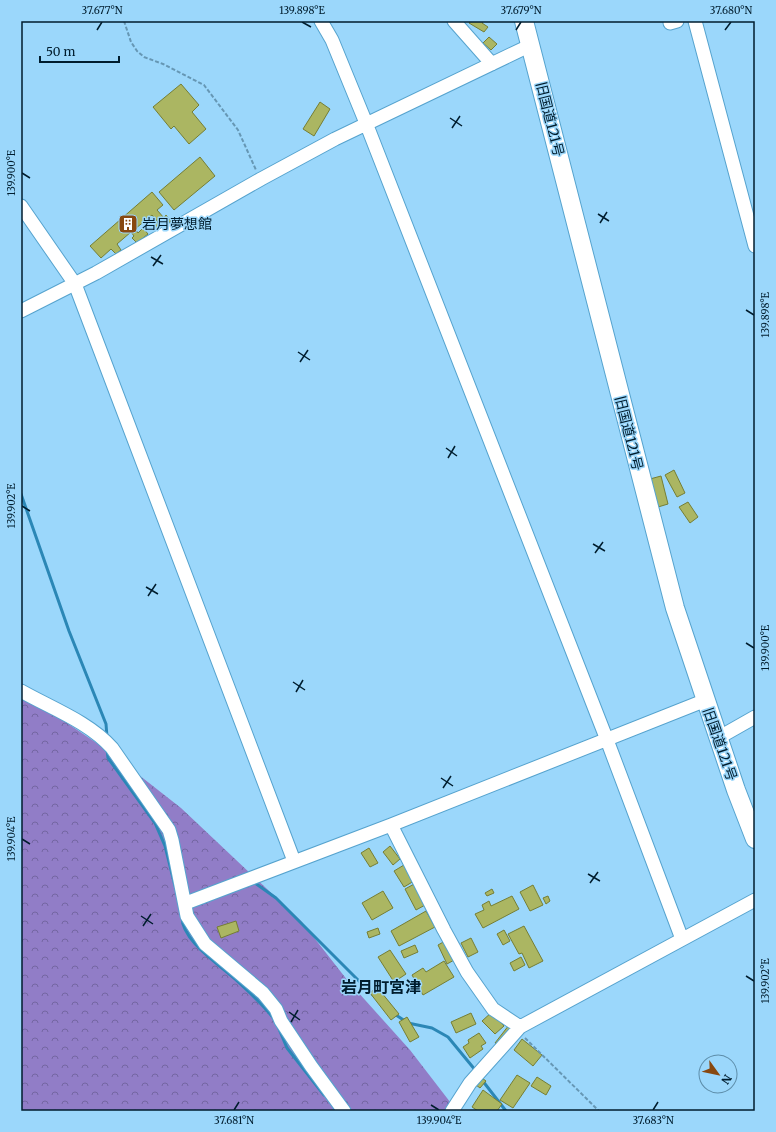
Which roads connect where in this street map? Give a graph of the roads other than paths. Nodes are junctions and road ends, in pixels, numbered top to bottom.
1 (321, 21) edge
2 (454, 21) edge
3 (524, 21) edge
4 (670, 21) edge
5 (677, 21) edge
6 (695, 21) edge
7 (531, 45) junction
8 (492, 64) junction
9 (366, 124) junction
10 (21, 206) edge
11 (755, 246) edge
12 (75, 284) junction
13 (21, 311) edge
14 (21, 692) edge
15 (706, 700) junction
16 (755, 717) edge
17 (718, 738) junction
18 (607, 740) junction
19 (391, 825) junction
20 (755, 839) edge
21 (294, 861) junction
22 (755, 900) edge
23 (186, 903) junction
24 (682, 939) junction
25 (519, 1029) junction
26 (344, 1111) edge
27 (452, 1111) edge

1 - 9 street
2 - 8 street
3 - 7 street, 旧国道121号
4 - 5 street
6 - 11 street
7 - 8 street
7 - 15 street, 旧国道121号
8 - 9 street
9 - 12 street
9 - 18 street
10 - 12 street
12 - 13 street
12 - 21 street
14 - 23 street
15 - 17 street, 旧国道121号
15 - 18 street
16 - 17 street
17 - 20 street, 旧国道121号
18 - 19 street
18 - 24 street
19 - 21 street
19 - 25 street
21 - 23 street
22 - 24 street
23 - 26 street
24 - 25 street
25 - 27 street

